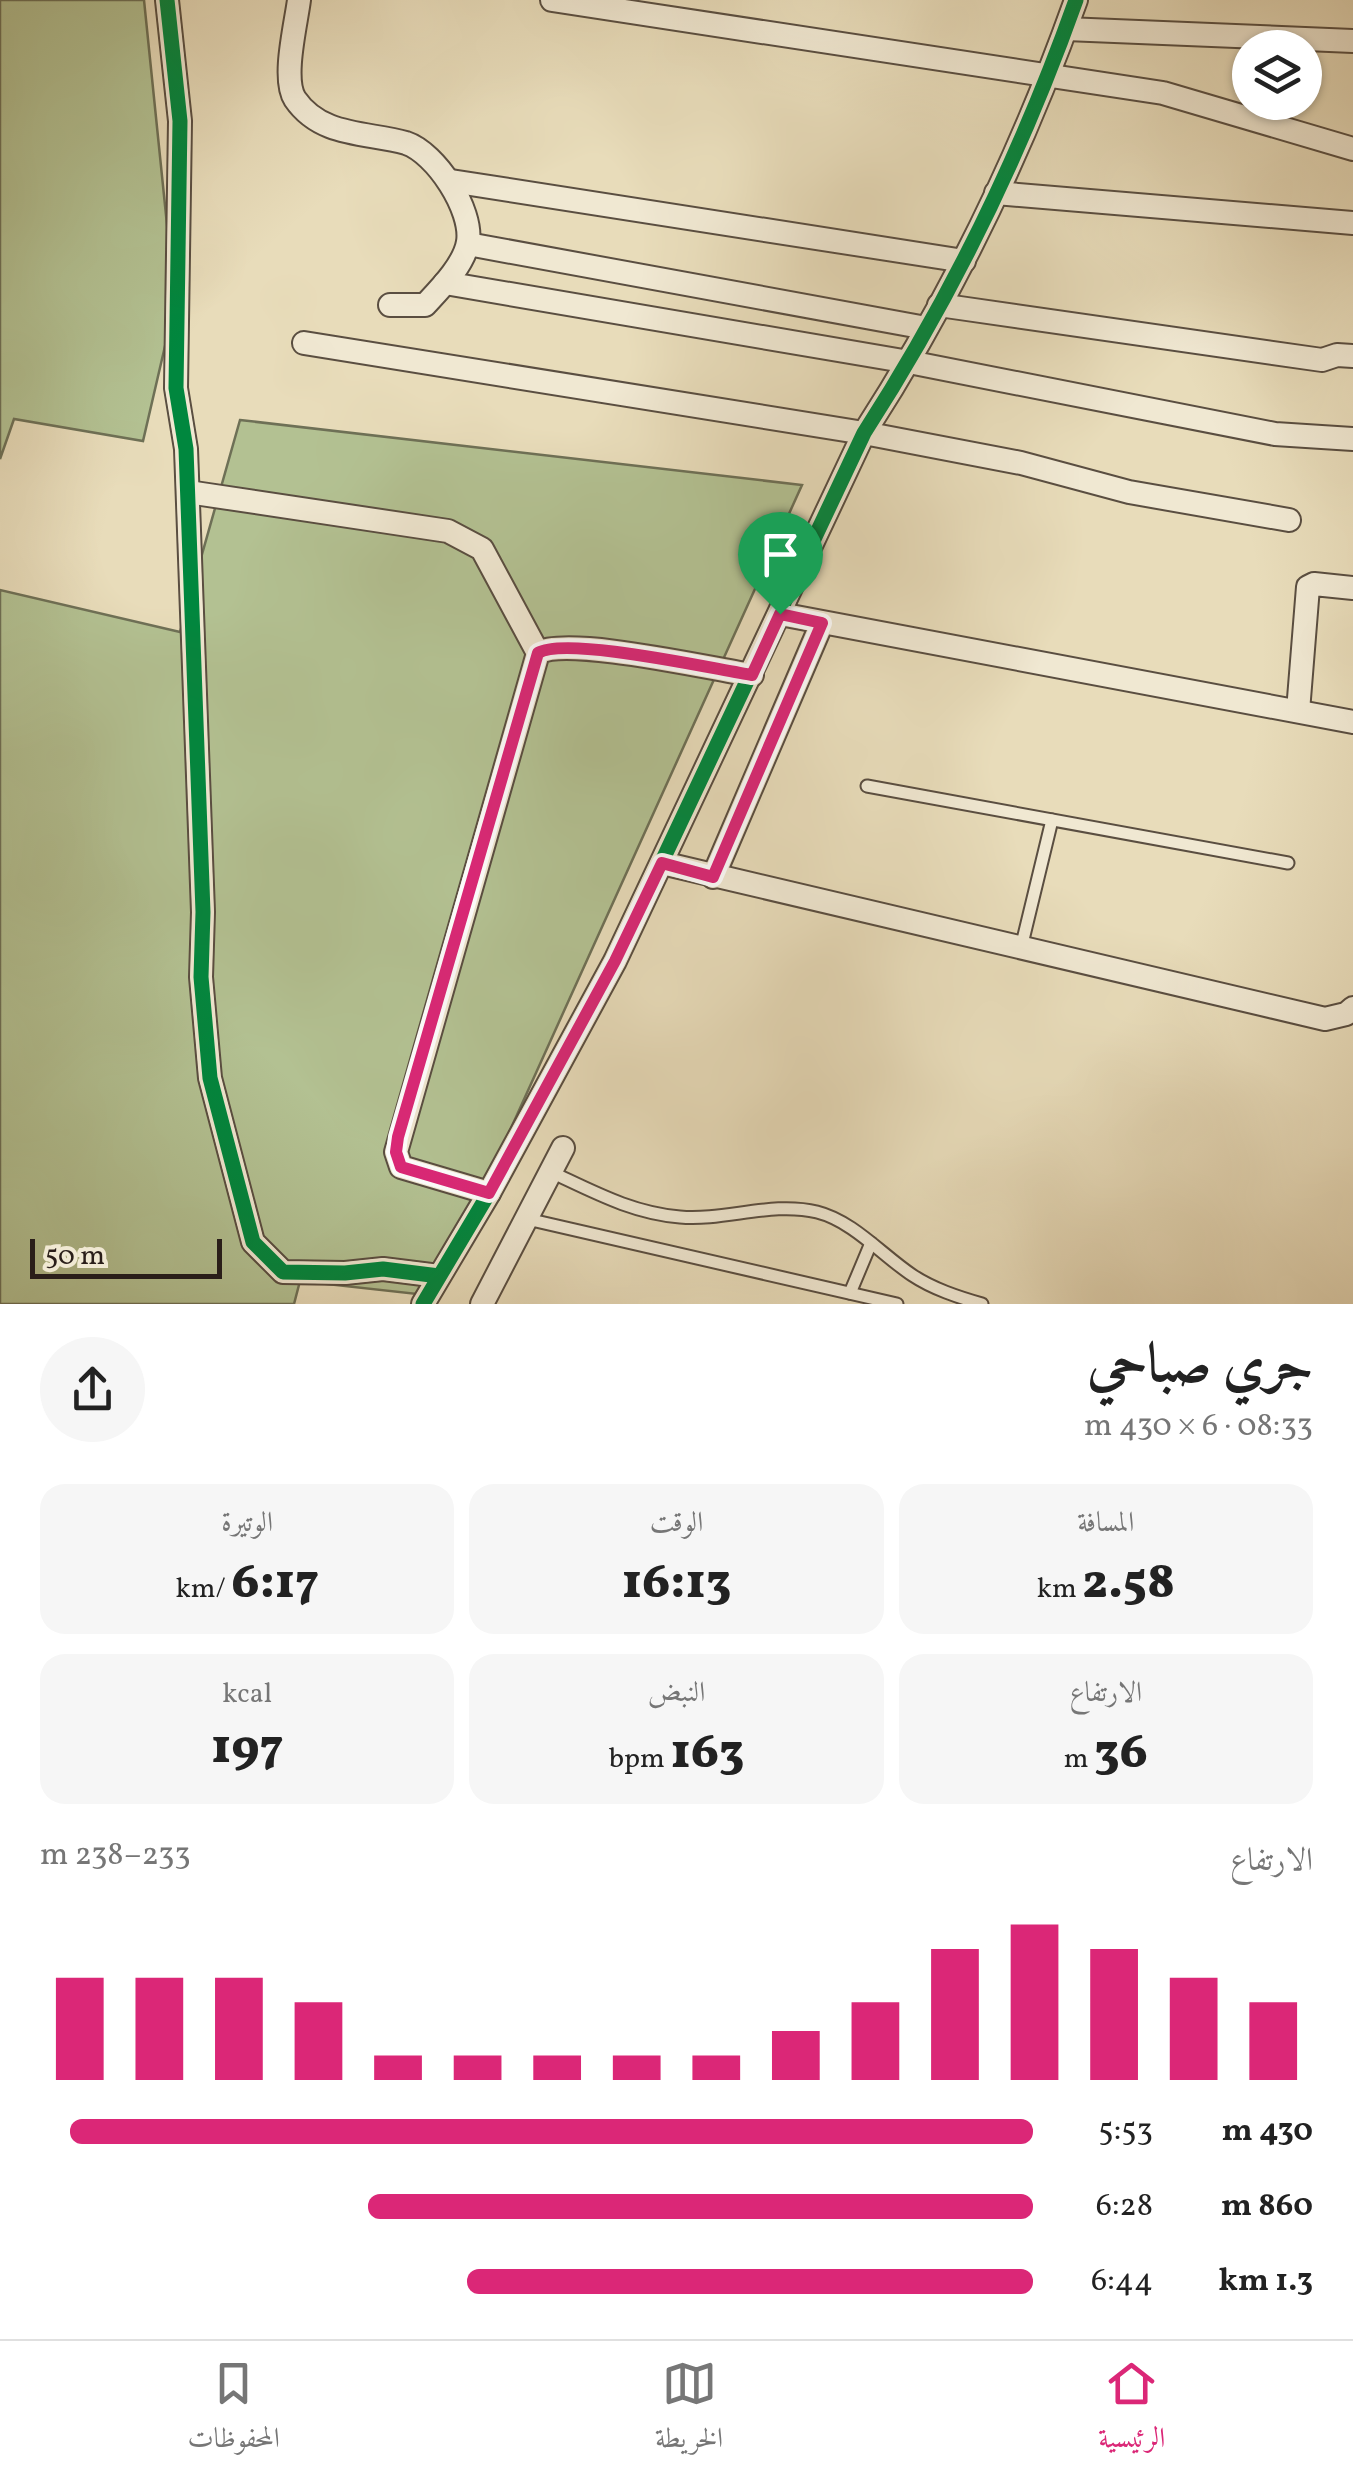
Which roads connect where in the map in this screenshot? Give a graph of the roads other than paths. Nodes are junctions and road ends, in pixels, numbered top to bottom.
1 (167, 0) edge
2 (298, 0) edge
3 (552, 0) edge
4 (1076, 0) edge
5 (1066, 29) junction
6 (1353, 41) edge
7 (1047, 75) junction
8 (1353, 149) edge
9 (451, 181) junction
10 (996, 193) junction
11 (1353, 222) edge
12 (468, 244) junction
13 (964, 261) junction
14 (445, 283) junction
15 (938, 305) junction
16 (390, 306) dead end
17 (926, 328) junction
18 (304, 343) dead end
19 (1353, 356) edge
20 (909, 362) junction
21 (864, 433) junction
22 (1353, 439) edge
23 (188, 492) junction
24 (1289, 520) dead end
25 (1353, 588) edge
26 (780, 614) junction
27 (822, 623) junction
28 (538, 653) junction
29 (752, 675) junction
30 (1298, 712) junction
31 (1353, 722) edge
32 (867, 786) dead end
33 (1052, 820) junction
34 (1288, 862) dead end
35 (662, 863) junction
36 (713, 877) junction
37 (1020, 948) junction
38 (1353, 1008) edge
39 (564, 1148) dead end
40 (552, 1172) junction
41 (489, 1193) junction
42 (526, 1219) junction
43 (871, 1243) junction
44 (439, 1276) junction
45 (850, 1293) junction
46 (431, 1302) edge
47 (482, 1304) edge
48 (897, 1304) edge
49 (982, 1304) edge

1 - 23 street
2 - 9 street
3 - 7 street
4 - 5 street
5 - 6 street
5 - 7 street
7 - 8 street
7 - 10 street
9 - 12 street
9 - 13 street
10 - 11 street
10 - 13 street
12 - 14 street
12 - 17 street
13 - 15 street
14 - 16 street
14 - 20 street
15 - 17 street
15 - 19 street
17 - 20 street
18 - 21 street
20 - 21 street
20 - 22 street
21 - 24 street
21 - 26 street
23 - 28 street
23 - 44 street
25 - 30 street
26 - 27 street
26 - 29 street
27 - 30 street
27 - 36 street
28 - 29 street
28 - 41 street
29 - 35 street
30 - 31 street
32 - 33 lane
33 - 34 lane
33 - 37 lane
35 - 36 street
35 - 41 street
36 - 37 street
37 - 38 street
39 - 40 street
40 - 42 street
40 - 43 lane
41 - 44 street
42 - 45 lane
42 - 47 street
43 - 45 lane
43 - 49 lane
44 - 46 street
45 - 48 lane

